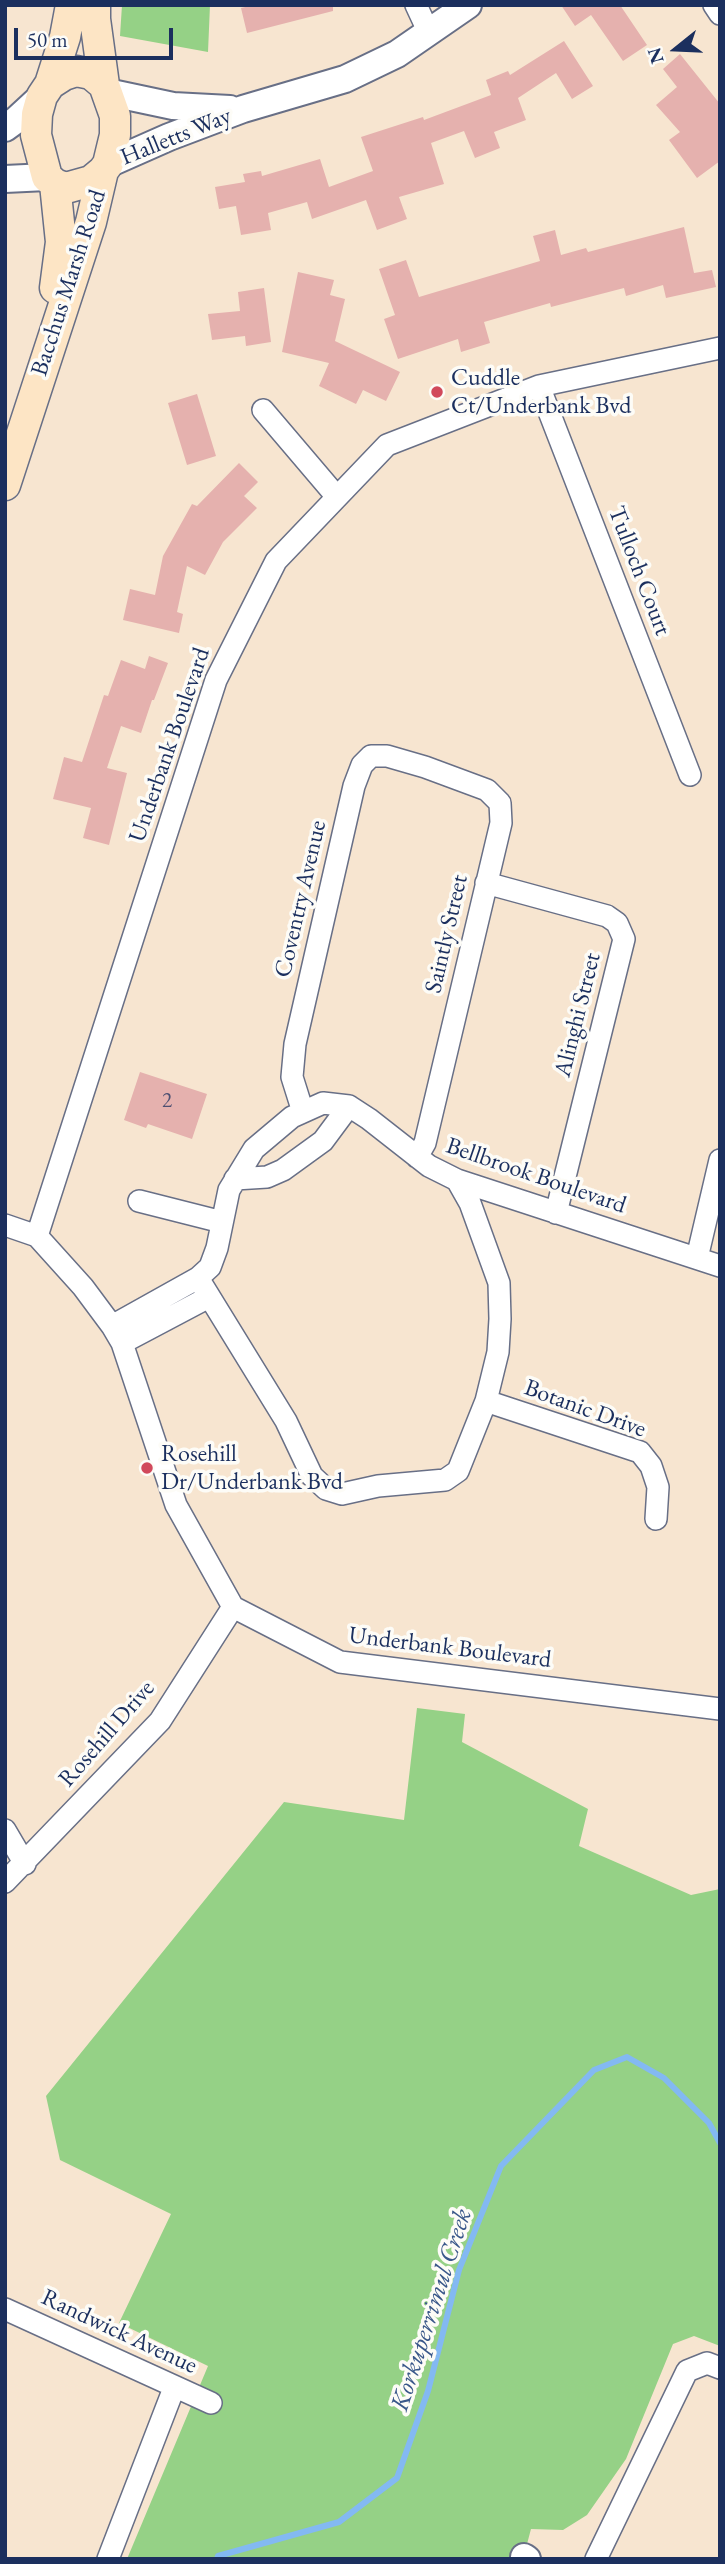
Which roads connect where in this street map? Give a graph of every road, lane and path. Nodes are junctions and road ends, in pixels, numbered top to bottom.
1 (71, 5) edge
2 (95, 5) edge
3 (416, 5) edge
4 (468, 5) edge
5 (715, 5) edge
6 (720, 14) edge
7 (429, 33) junction
8 (106, 88) junction
9 (46, 90) junction
10 (243, 109) junction
11 (5, 128) edge
12 (106, 168) junction
13 (5, 179) edge
14 (51, 180) junction
15 (720, 348) edge
16 (539, 386) junction
17 (33, 394) junction
18 (263, 410) dead end
19 (5, 485) edge
20 (337, 497) junction
21 (425, 767) joint
22 (690, 775) dead end
23 (486, 883) junction
24 (349, 1106) junction
25 (303, 1112) junction
26 (417, 1157) junction
27 (720, 1160) edge
28 (235, 1179) junction
29 (457, 1180) junction
30 (139, 1201) dead end
31 (556, 1213) junction
32 (222, 1222) junction
33 (5, 1225) edge
34 (37, 1236) junction
35 (696, 1258) junction
36 (720, 1266) edge
37 (198, 1278) junction
38 (209, 1297) junction
39 (118, 1334) junction
40 (486, 1401) junction
41 (656, 1519) dead end
42 (233, 1607) junction
43 (720, 1709) edge
44 (5, 1830) edge
45 (25, 1864) junction
46 (5, 1882) edge
47 (5, 2309) edge
48 (720, 2368) edge
49 (174, 2388) junction
50 (211, 2403) dead end
51 (108, 2559) edge
52 (596, 2559) edge

1 - 9 main road
2 - 8 main road
3 - 7 street
4 - 7 street, Halletts Way
5 - 6 street
7 - 10 street, Halletts Way
8 - 9 main road
8 - 10 street, Halletts Way
8 - 12 main road
9 - 11 street
9 - 14 main road
10 - 12 street, Halletts Way
12 - 14 main road
12 - 17 main road, Bacchus Marsh Road
13 - 14 street
14 - 17 main road, Bacchus Marsh Road
15 - 16 street, Underbank Boulevard
16 - 20 street, Underbank Boulevard
16 - 22 street, Tulloch Court
17 - 19 main road, Bacchus Marsh Road
18 - 20 street
20 - 34 street, Underbank Boulevard
21 - 23 street, Saintly Street
21 - 25 street, Coventry Avenue
23 - 26 street, Saintly Street
23 - 31 street, Alinghi Street
24 - 25 street
24 - 26 street, Bellbrook Boulevard
24 - 28 street
25 - 28 street
26 - 29 street, Bellbrook Boulevard
27 - 35 street
28 - 32 street
29 - 31 street, Bellbrook Boulevard
29 - 40 street
30 - 32 street
31 - 35 street, Bellbrook Boulevard
32 - 37 street
33 - 34 street
34 - 39 street
35 - 36 street, Bellbrook Boulevard
37 - 38 street
37 - 39 street
38 - 39 street
38 - 40 street
39 - 42 street
40 - 41 street, Botanic Drive
42 - 43 street, Underbank Boulevard
42 - 45 street, Rosehill Drive
44 - 45 street
45 - 46 street, Rosehill Drive
47 - 49 street, Randwick Avenue
48 - 52 street
49 - 50 street, Randwick Avenue
49 - 51 street

